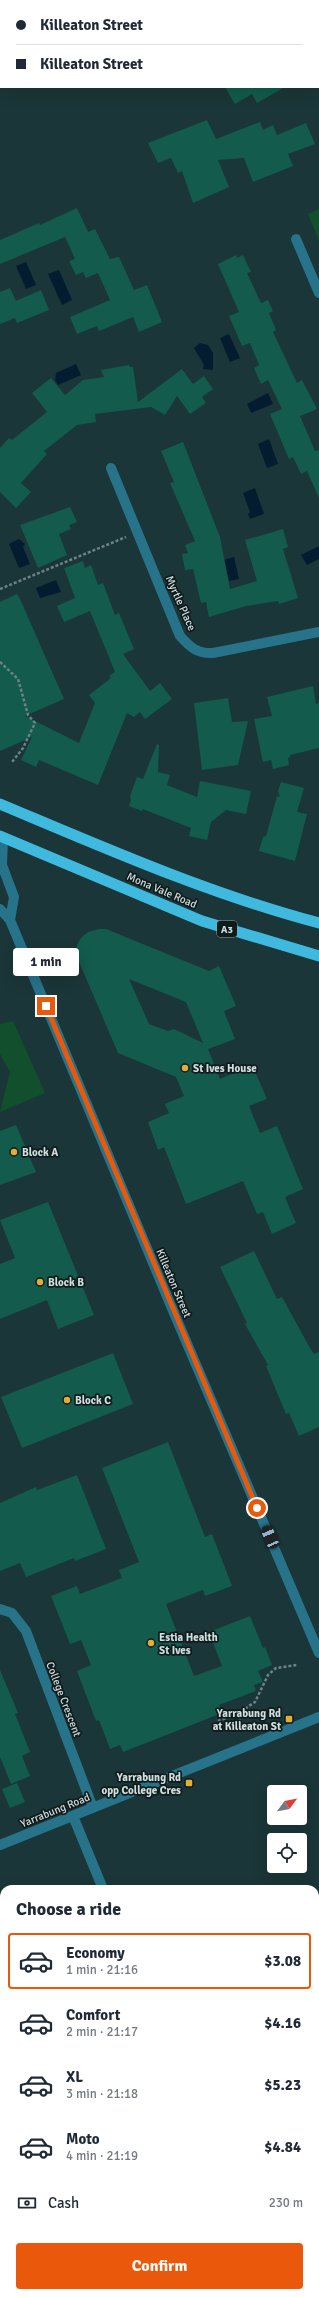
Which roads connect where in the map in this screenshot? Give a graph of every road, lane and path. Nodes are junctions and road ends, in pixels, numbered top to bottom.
1 (296, 239) dead end
2 (319, 293) edge
3 (111, 468) dead end
4 (137, 532) junction
5 (0, 589) edge
6 (319, 632) edge
7 (0, 662) edge
8 (12, 762) dead end
9 (0, 804) edge
10 (1, 837) edge
11 (0, 909) edge
12 (10, 920) junction
13 (319, 923) edge
14 (319, 956) edge
15 (0, 1609) edge
16 (319, 1653) edge
17 (297, 1665) dead end
18 (237, 1714) junction
19 (319, 1717) edge
20 (218, 1721) dead end
21 (245, 1730) dead end
22 (94, 1808) junction
23 (73, 1816) junction
24 (0, 1845) edge
25 (101, 1885) edge

1 - 2 street
3 - 4 street, Myrtle Place
4 - 5 path
4 - 6 street, Myrtle Place
7 - 8 path
9 - 13 highway, Mona Vale Road
10 - 12 street
10 - 14 highway, Mona Vale Road / A3
11 - 12 street, Killeaton Street
12 - 16 street, Killeaton Street
15 - 22 street, College Crescent
17 - 18 path
18 - 20 path
18 - 21 path
19 - 22 street, Yarrabung Road
22 - 23 street, Yarrabung Road
23 - 24 street, Yarrabung Road
23 - 25 street

